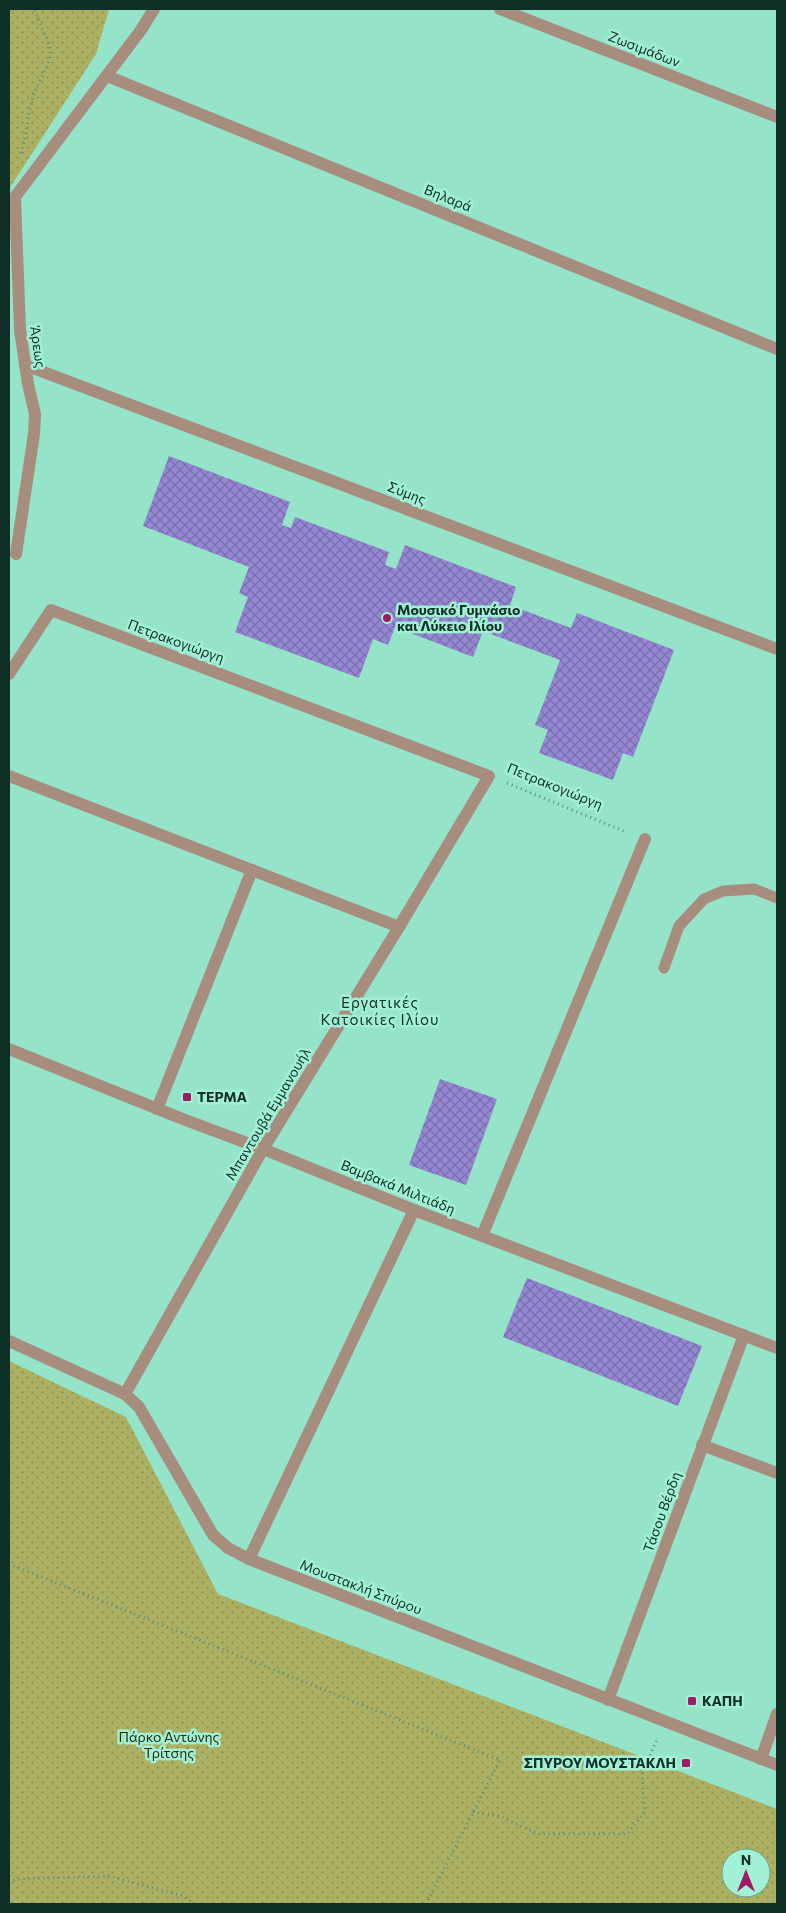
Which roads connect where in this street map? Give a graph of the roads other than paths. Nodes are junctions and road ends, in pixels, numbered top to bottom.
1 (154, 9) edge
2 (500, 9) edge
3 (107, 76) junction
4 (777, 118) edge
5 (777, 349) edge
6 (25, 365) junction
7 (16, 554) dead end
8 (777, 649) edge
9 (9, 674) edge
10 (9, 776) edge
11 (489, 776) joint
12 (645, 839) road end
13 (252, 870) junction
14 (777, 898) edge
15 (399, 927) junction
16 (664, 968) dead end
17 (9, 1049) edge
18 (157, 1109) junction
19 (263, 1149) junction
20 (414, 1210) junction
21 (482, 1236) junction
22 (744, 1335) junction
23 (9, 1340) edge
24 (777, 1348) edge
25 (125, 1394) junction
26 (702, 1445) junction
27 (777, 1473) edge
28 (248, 1558) junction
29 (608, 1700) junction
30 (777, 1714) edge
31 (761, 1759) junction
32 (777, 1765) edge

1 - 3 street, Άρεως
2 - 4 street, Ζωσιμάδων
3 - 5 street, Βηλαρά
3 - 6 street, Άρεως
6 - 7 street, Άρεως
6 - 8 street, Σύμης
9 - 11 street, Πετρακογιώργη
10 - 13 street
11 - 15 street, Μπαντουβά Εμμανουήλ
12 - 21 street
13 - 15 street
13 - 18 street
14 - 16 lane
15 - 19 street, Μπαντουβά Εμμανουήλ
17 - 18 street, Βαμβακά Μιλτιάδη
18 - 19 street, Βαμβακά Μιλτιάδη
19 - 20 street, Βαμβακά Μιλτιάδη
19 - 25 street, Μπαντουβά Εμμανουήλ
20 - 21 street, Βαμβακά Μιλτιάδη
20 - 28 street
21 - 22 street, Βαμβακά Μιλτιάδη
22 - 24 street, Βαμβακά Μιλτιάδη
22 - 26 street, Τάσου Βέρδη
23 - 25 street, Μουστακλή Σπύρου
25 - 28 street, Μουστακλή Σπύρου
26 - 27 street
26 - 29 street, Τάσου Βέρδη
28 - 29 street, Μουστακλή Σπύρου
29 - 31 street, Μουστακλή Σπύρου
30 - 31 street
31 - 32 street, Μουστακλή Σπύρου

